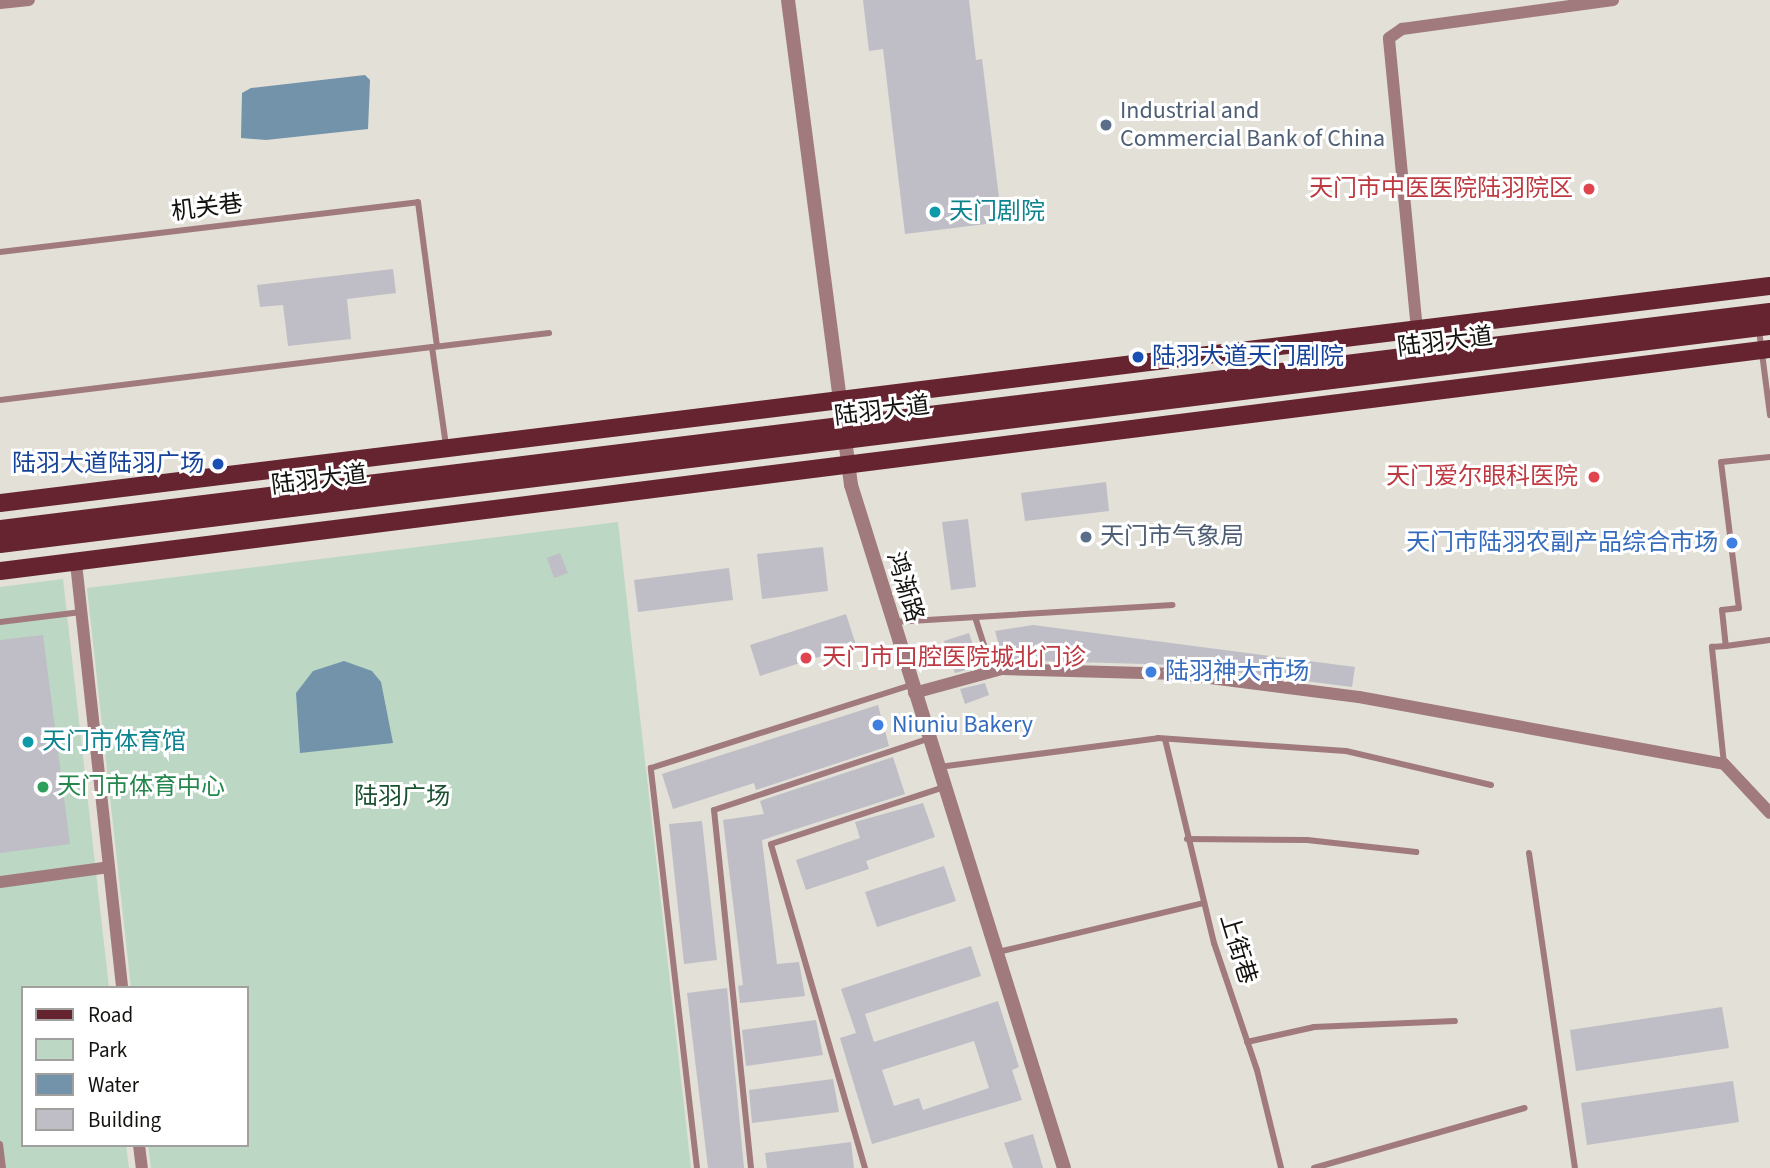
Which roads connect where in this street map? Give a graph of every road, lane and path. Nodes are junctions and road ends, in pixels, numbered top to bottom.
1 (29, 0) edge
2 (788, 0) edge
3 (1613, 0) edge
4 (0, 4) edge
5 (0, 252) edge
6 (1770, 286) edge
7 (1770, 312) edge
8 (1764, 327) edge
9 (1417, 330) junction
10 (549, 333) dead end
11 (435, 347) junction
12 (1766, 349) edge
13 (0, 400) edge
14 (839, 402) junction
15 (753, 412) junction
16 (1770, 415) edge
17 (843, 434) junction
18 (446, 447) junction
19 (1770, 457) edge
20 (848, 467) junction
21 (786, 474) junction
22 (176, 480) junction
23 (0, 503) edge
24 (270, 511) junction
25 (99, 517) junction
26 (0, 529) edge
27 (319, 533) junction
28 (0, 544) edge
29 (76, 563) junction
30 (0, 572) edge
31 (1172, 605) dead end
32 (82, 612) junction
33 (975, 617) junction
34 (0, 622) edge
35 (892, 622) junction
36 (1770, 640) edge
37 (1726, 646) junction
38 (992, 670) junction
39 (913, 689) junction
40 (928, 739) junction
41 (1165, 739) junction
42 (1724, 764) junction
43 (937, 767) junction
44 (1491, 785) dead end
45 (944, 787) junction
46 (1770, 813) edge
47 (1187, 839) junction
48 (1416, 852) dead end
49 (1529, 852) dead end
50 (109, 867) junction
51 (0, 882) edge
52 (1204, 903) junction
53 (996, 952) junction
54 (122, 986) edge
55 (1455, 1021) dead end
56 (1247, 1042) junction
57 (1525, 1108) dead end
58 (0, 1144) edge
59 (139, 1147) edge
60 (3, 1168) edge
61 (142, 1168) edge
62 (697, 1168) edge
63 (751, 1168) edge
64 (865, 1168) edge
65 (1065, 1168) edge
66 (1281, 1168) edge
67 (1314, 1168) edge
68 (1576, 1168) edge

1 - 4 street
2 - 14 street, 鸿渐路
3 - 9 street
5 - 11 lane, 机关巷
6 - 9 main road
7 - 17 main road, 陆羽大道
8 - 12 lane
8 - 17 main road, 陆羽大道
9 - 14 main road
10 - 11 lane
11 - 13 lane
11 - 18 lane
12 - 16 lane
12 - 20 main road
14 - 15 main road
14 - 17 street, 鸿渐路
15 - 17 main road
15 - 18 main road
17 - 20 street, 鸿渐路
17 - 21 main road
17 - 24 main road, 陆羽大道
17 - 25 main road, 陆羽大道
18 - 22 main road
19 - 37 lane
20 - 21 main road
20 - 35 street, 鸿渐路
21 - 27 main road
22 - 23 main road
22 - 25 main road
24 - 27 main road
24 - 28 main road, 陆羽大道
25 - 26 main road, 陆羽大道
27 - 29 main road
29 - 30 main road
29 - 32 street
31 - 33 lane
32 - 34 lane
32 - 50 street
33 - 35 lane
33 - 38 lane
35 - 39 street, 鸿渐路
36 - 37 lane
37 - 42 lane
38 - 39 street
38 - 42 street
39 - 40 street, 鸿渐路
39 - 62 lane
40 - 43 street, 鸿渐路
40 - 63 lane
41 - 43 lane
41 - 44 lane
41 - 47 lane, 上街巷
42 - 46 street
43 - 45 street, 鸿渐路
45 - 53 street, 鸿渐路
45 - 64 lane
47 - 48 lane
47 - 52 lane, 上街巷
49 - 68 lane
50 - 51 street
50 - 54 street
52 - 53 lane
52 - 56 lane, 上街巷
53 - 65 street, 鸿渐路
55 - 56 lane
56 - 66 lane, 上街巷
57 - 67 lane
58 - 60 lane
59 - 61 street

